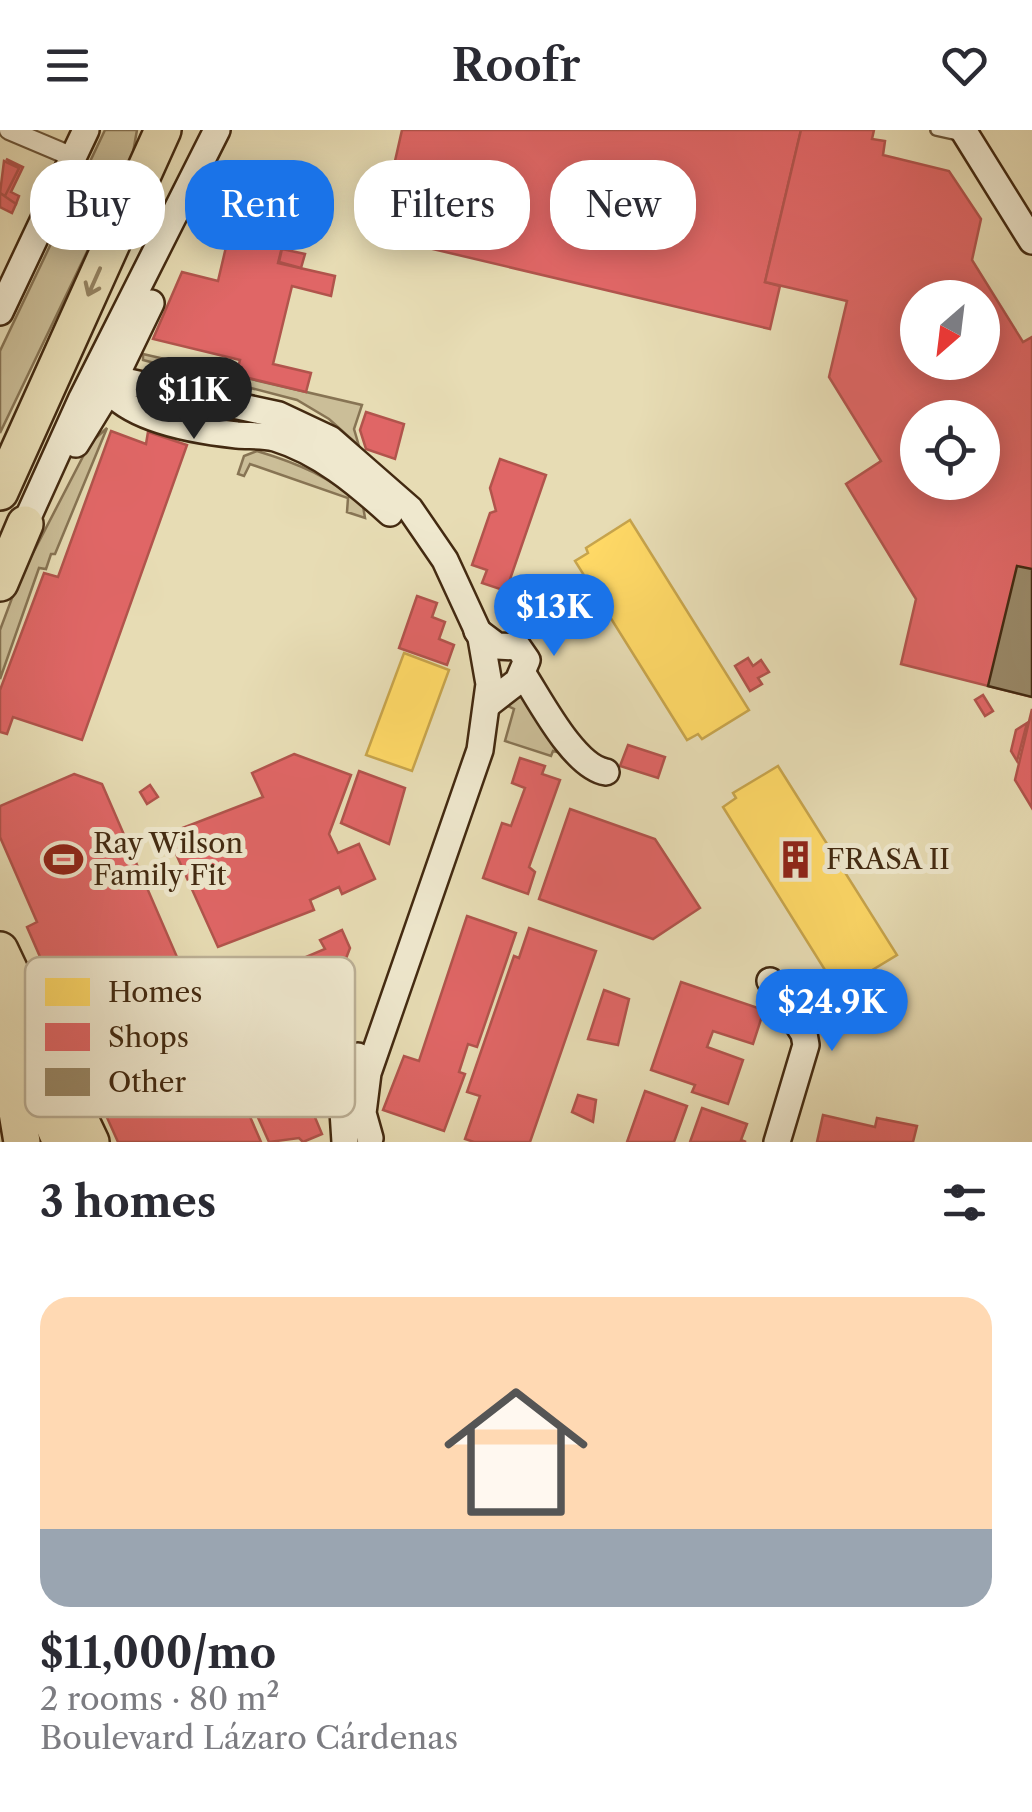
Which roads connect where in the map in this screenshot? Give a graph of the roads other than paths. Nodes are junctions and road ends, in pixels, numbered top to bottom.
1 (9, 130) edge
2 (86, 130) edge
3 (163, 130) edge
4 (217, 130) edge
5 (936, 130) edge
6 (965, 133) edge
7 (73, 157) junction
8 (170, 226) junction
9 (1032, 241) edge
10 (0, 312) edge
11 (116, 391) junction
12 (301, 436) junction
13 (0, 490) edge
14 (25, 524) junction
15 (0, 583) edge
16 (477, 631) junction
17 (525, 668) junction
18 (488, 705) junction
19 (602, 765) dead end
20 (0, 950) edge
21 (770, 981) dead end
22 (25, 1003) edge
23 (0, 1008) edge
24 (0, 1029) edge
25 (0, 1059) edge
26 (25, 1063) edge
27 (355, 1065) edge
28 (18, 1105) junction
29 (50, 1117) edge
30 (79, 1117) edge
31 (349, 1117) edge
32 (371, 1141) edge
33 (22, 1142) edge
34 (61, 1142) edge
35 (91, 1142) edge
36 (777, 1142) edge

1 - 7 street
2 - 7 street
3 -> 13 highway
4 - 8 street
5 - 6 lane
6 - 9 street
7 - 10 street
8 - 11 street
8 - 14 street
11 - 12 street
11 - 12 street
11 - 14 street
12 - 16 street
12 - 27 street
14 - 15 highway
16 - 17 street
16 - 18 street
17 - 18 street
17 - 19 street
18 - 32 street
20 - 22 highway
21 - 36 street
23 - 26 highway
24 - 28 highway
25 - 28 highway
28 - 33 highway
29 - 34 highway
30 - 35 highway
31 - 32 street

